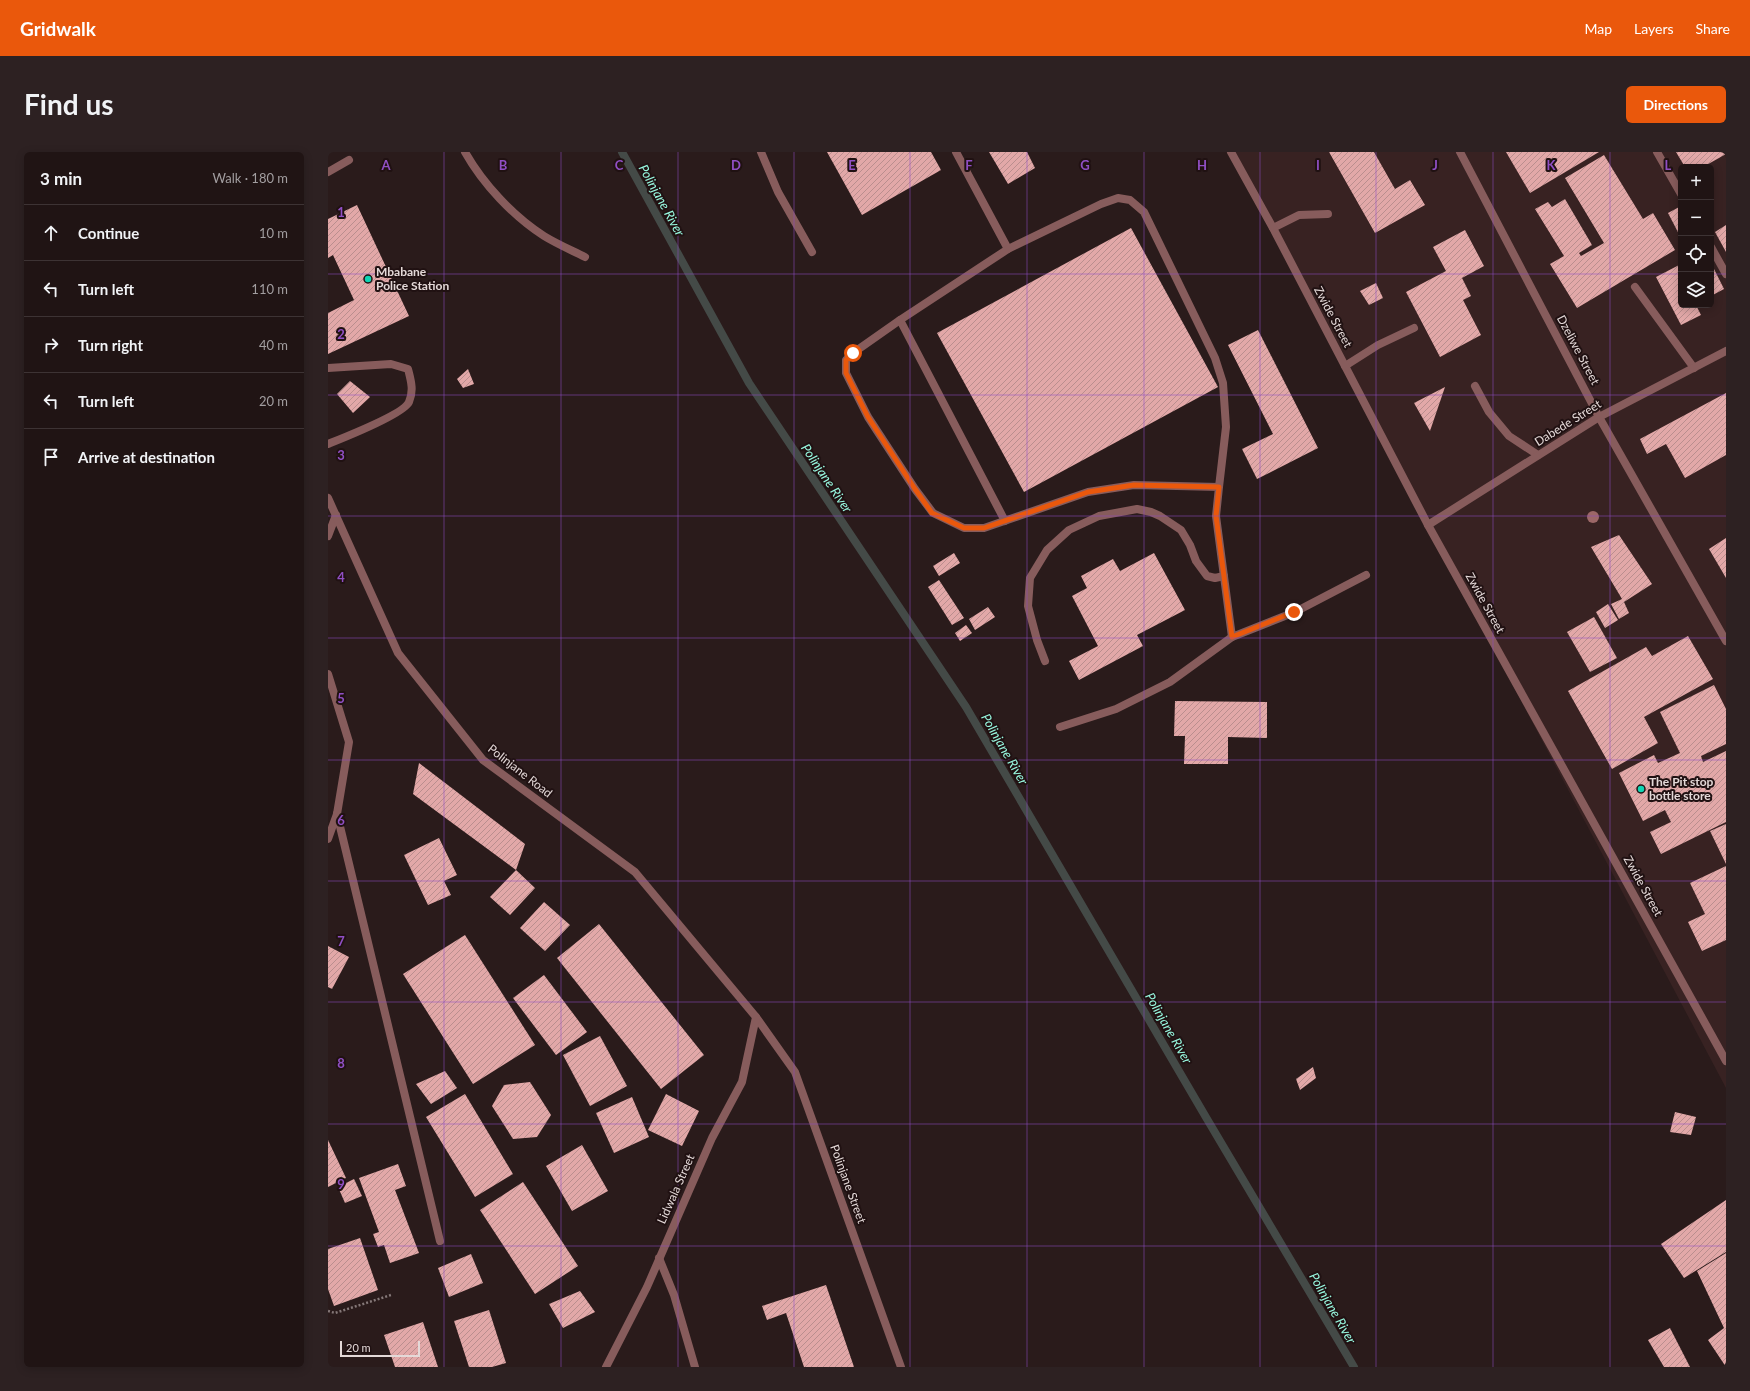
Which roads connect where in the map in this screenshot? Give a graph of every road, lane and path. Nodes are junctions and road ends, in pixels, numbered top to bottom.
1 (465, 152) edge
2 (761, 152) edge
3 (956, 152) edge
4 (1231, 152) edge
5 (1460, 152) edge
6 (1657, 152) edge
7 (349, 160) dead end
8 (328, 172) edge
9 (1678, 189) edge
10 (1328, 214) dead end
11 (1273, 228) junction
12 (1008, 249) junction
13 (812, 252) dead end
14 (1714, 252) edge
15 (585, 257) dead end
16 (1726, 274) edge
17 (1635, 287) dead end
18 (900, 320) junction
19 (1414, 328) dead end
20 (1726, 351) edge
21 (1345, 366) junction
22 (328, 368) edge
23 (1694, 368) junction
24 (1475, 386) dead end
25 (1599, 417) junction
26 (328, 444) edge
27 (1538, 455) junction
28 (1219, 487) junction
29 (328, 498) edge
30 (336, 515) junction
31 (1005, 521) junction
32 (1428, 525) junction
33 (328, 536) edge
34 (1366, 575) dead end
35 (1224, 576) junction
36 (1232, 637) junction
37 (1726, 641) edge
38 (1045, 661) dead end
39 (328, 674) edge
40 (1060, 727) dead end
41 (337, 814) junction
42 (328, 839) edge
43 (756, 1017) junction
44 (1726, 1060) edge
45 (440, 1241) dead end
46 (659, 1258) junction
47 (391, 1295) dead end
48 (328, 1311) edge
49 (606, 1367) edge
50 (694, 1367) edge
51 (901, 1367) edge

1 - 15 street
2 - 13 street
3 - 12 street
4 - 11 street, Zwide Street
5 - 25 street, Dzeliwe Street
6 - 9 street
7 - 8 street
10 - 11 street
11 - 21 street, Zwide Street
12 - 18 street
12 - 28 street
14 - 16 street
17 - 23 street
18 - 31 street
18 - 31 street
19 - 21 street
20 - 23 street, Dabede Street
21 - 32 street, Zwide Street
22 - 26 street
23 - 25 street, Dabede Street
24 - 27 street
25 - 27 street, Dabede Street
25 - 37 street, Dzeliwe Street
27 - 32 street, Dabede Street
28 - 31 street
28 - 35 street
29 - 30 street, Polinjane Road
30 - 33 street
30 - 43 street, Polinjane Road
32 - 44 street, Zwide Street
34 - 36 street
35 - 36 street
35 - 38 street
36 - 40 street
39 - 41 street
41 - 42 street
41 - 45 street
43 - 46 street, Lidwala Street
43 - 51 street, Polinjane Street
46 - 49 street, Lidwala Street
46 - 50 street
47 - 48 path

